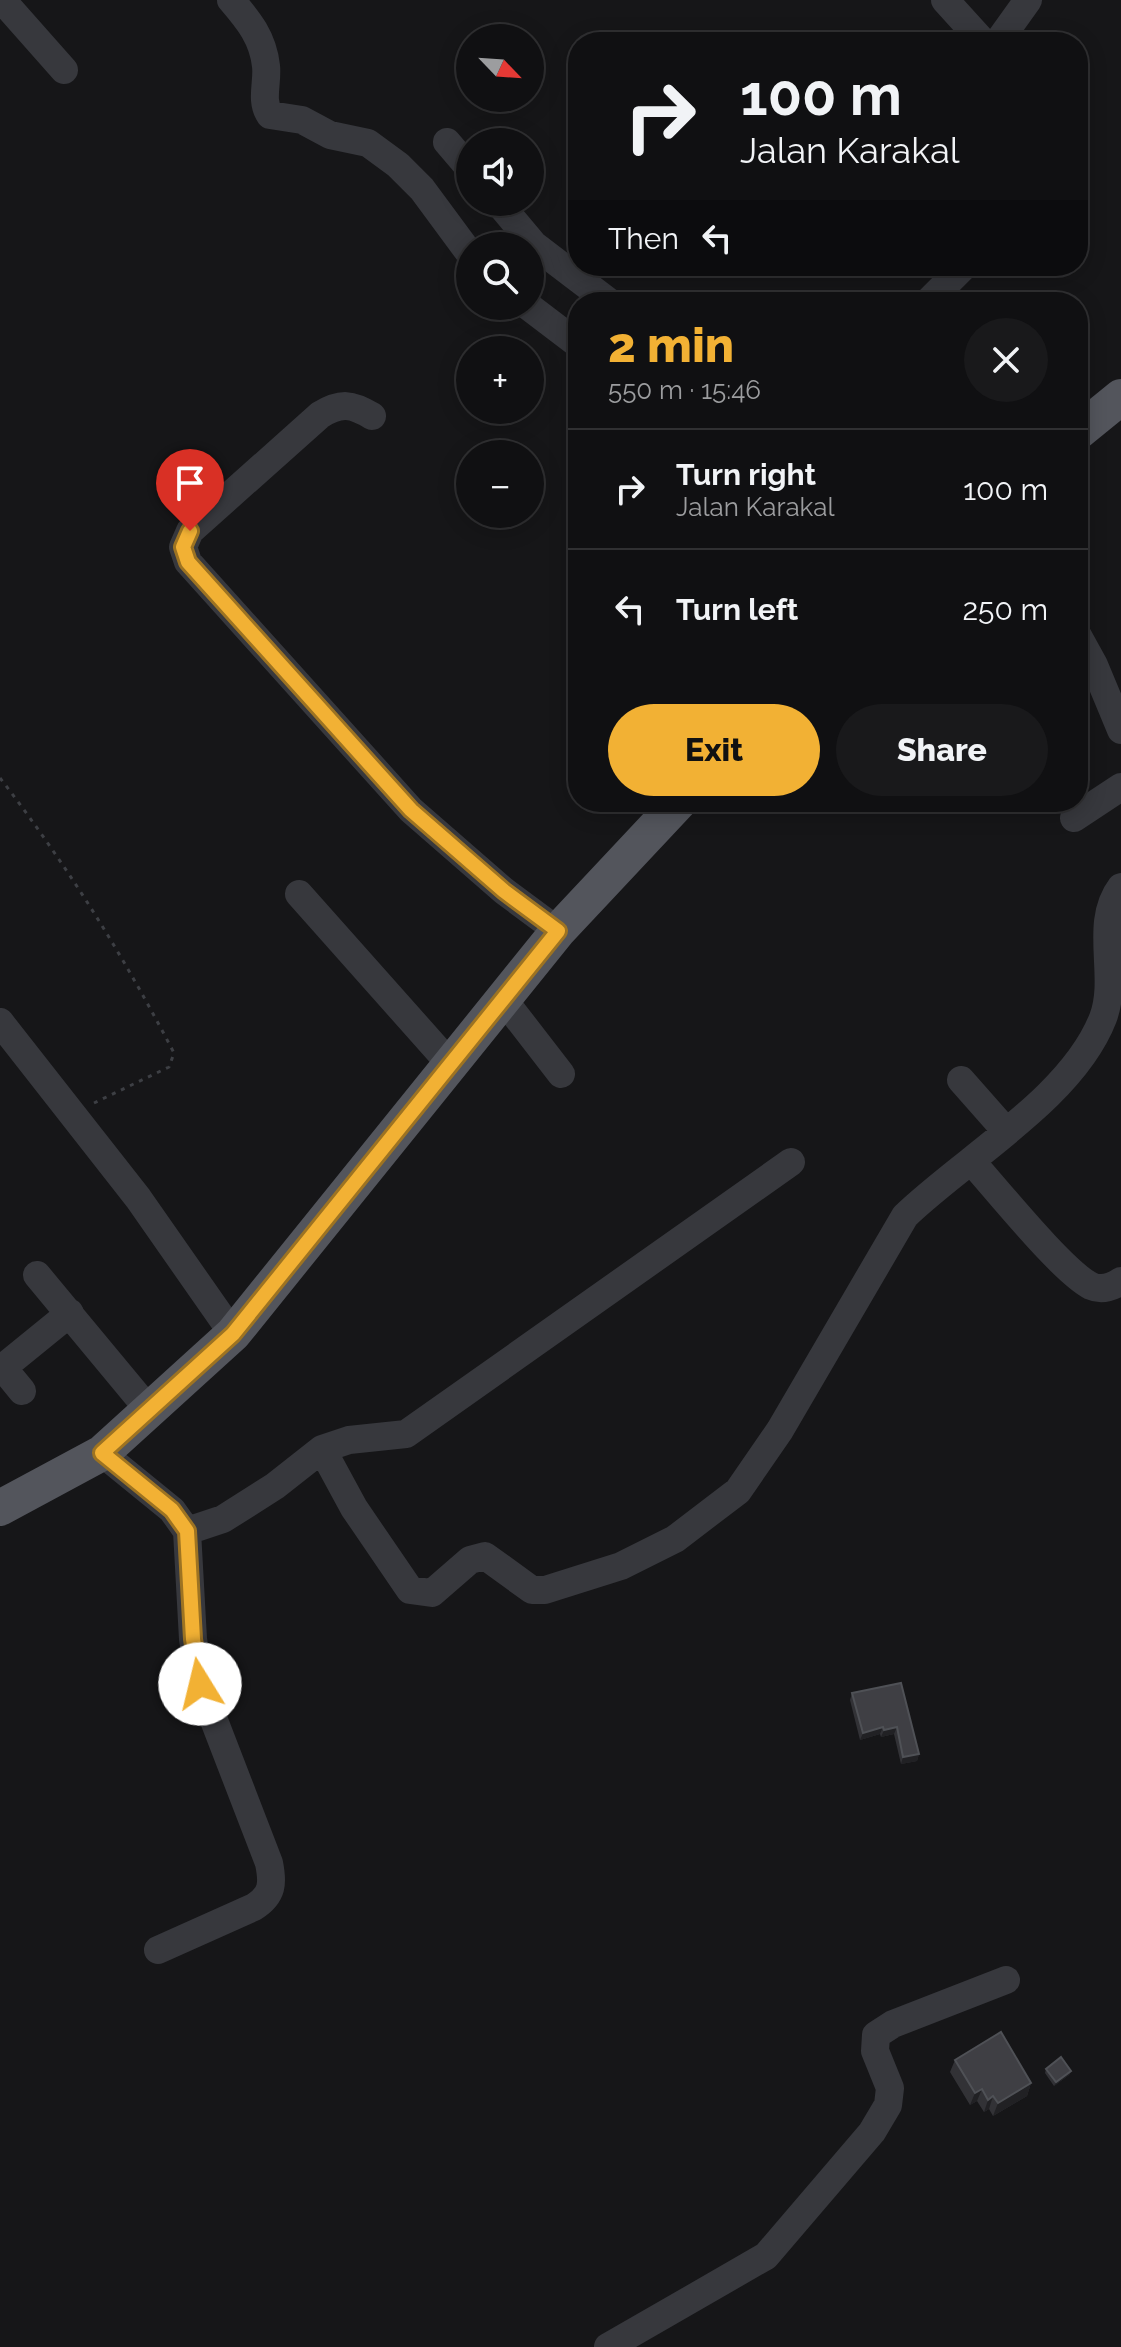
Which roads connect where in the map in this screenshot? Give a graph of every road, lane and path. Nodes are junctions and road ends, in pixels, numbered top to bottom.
1 (231, 0) edge
2 (945, 0) edge
3 (1028, 0) edge
4 (4, 10) edge
5 (974, 32) edge
6 (1005, 32) edge
7 (64, 70) dead end
8 (447, 142) dead end
9 (456, 153) edge
10 (510, 216) edge
11 (456, 235) edge
12 (568, 271) edge
13 (575, 276) edge
14 (954, 276) edge
15 (596, 292) edge
16 (938, 292) edge
17 (544, 318) edge
18 (568, 336) edge
19 (1121, 397) edge
20 (372, 416) dead end
21 (1088, 424) edge
22 (1088, 658) edge
23 (1121, 730) edge
24 (0, 778) edge
25 (1121, 787) edge
26 (1088, 809) edge
27 (670, 812) edge
28 (1083, 812) edge
29 (1074, 818) dead end
30 (1121, 887) edge
31 (299, 894) dead end
32 (558, 931) junction
33 (503, 999) junction
34 (0, 1022) edge
35 (451, 1065) junction
36 (561, 1074) dead end
37 (961, 1080) dead end
38 (70, 1114) junction
39 (1006, 1131) junction
40 (791, 1162) dead end
41 (972, 1162) junction
42 (37, 1275) dead end
43 (1121, 1281) edge
44 (70, 1313) junction
45 (233, 1334) junction
46 (2, 1369) edge
47 (22, 1391) dead end
48 (149, 1410) junction
49 (322, 1449) junction
50 (102, 1453) junction
51 (0, 1508) edge
52 (187, 1531) junction
53 (158, 1950) dead end
54 (1006, 1980) dead end
55 (608, 2347) edge

1 - 11 street
2 - 5 street
3 - 6 street
4 - 7 street
8 - 9 street
10 - 12 street
13 - 15 street
14 - 16 street
17 - 18 street
19 - 21 main road
20 - 32 street
22 - 23 street
24 - 38 path
25 - 26 street
27 - 32 main road
28 - 29 street
30 - 39 street
31 - 35 street
32 - 33 main road
33 - 35 main road
33 - 36 street
34 - 38 street
35 - 45 main road
37 - 39 street
38 - 45 street
39 - 41 street
40 - 49 street
41 - 43 street
41 - 49 street
42 - 44 street
44 - 46 street
44 - 48 street
45 - 48 main road
46 - 47 street
48 - 50 main road
49 - 52 street
50 - 51 main road
50 - 52 street
52 - 53 street
54 - 55 street

